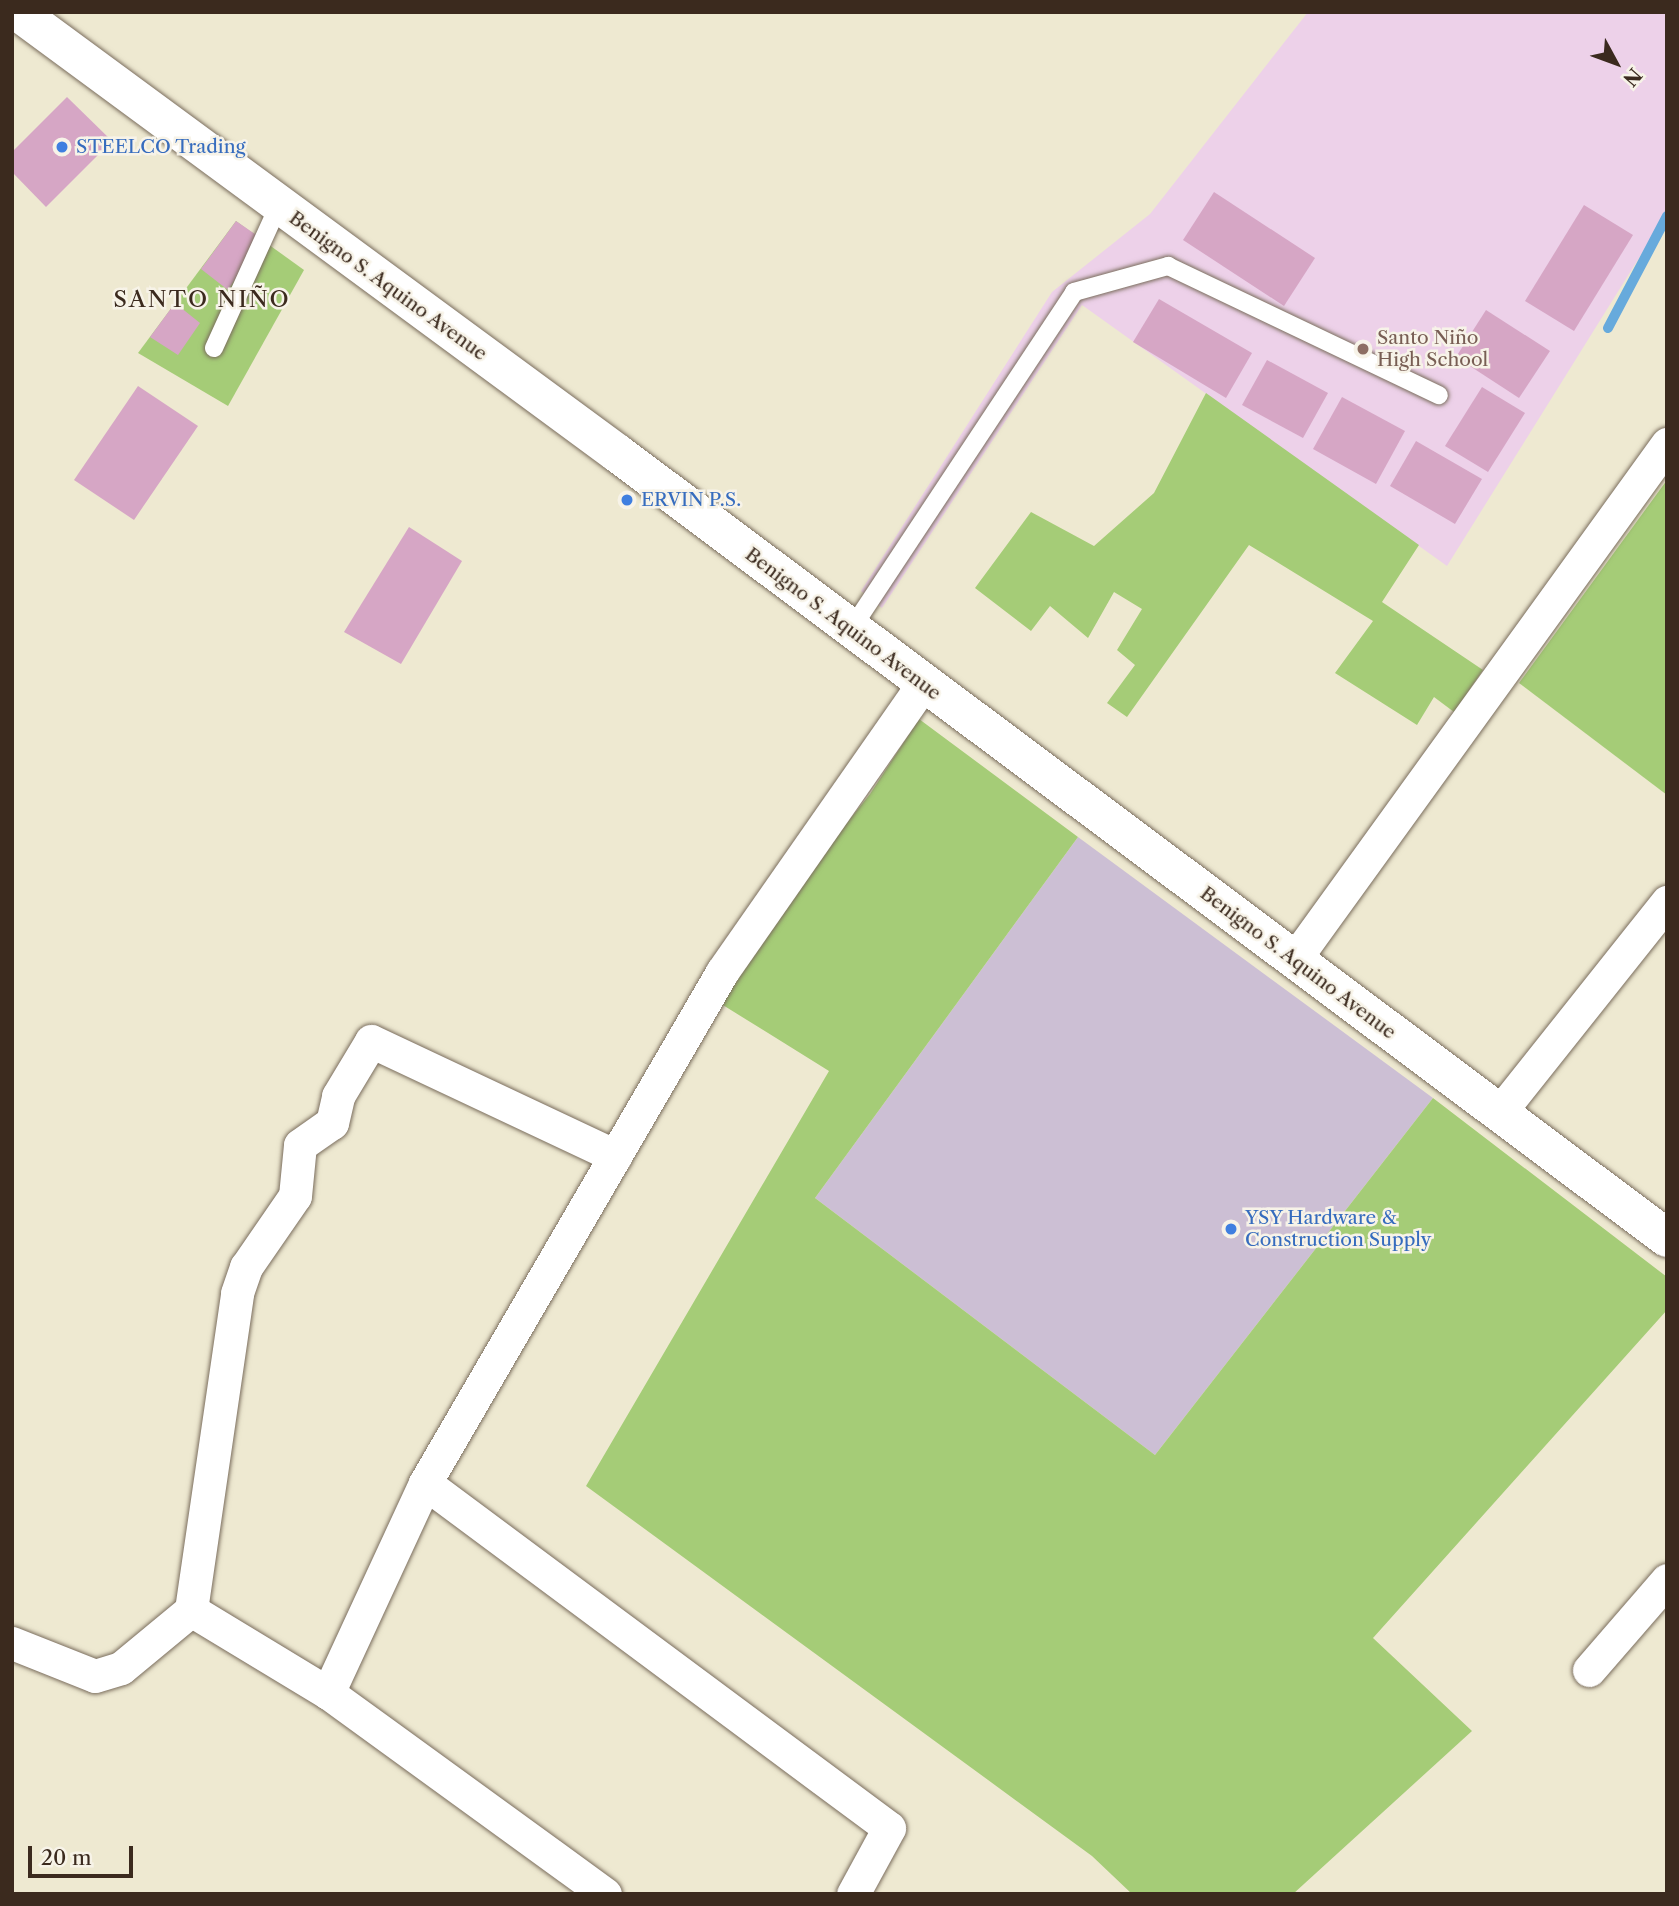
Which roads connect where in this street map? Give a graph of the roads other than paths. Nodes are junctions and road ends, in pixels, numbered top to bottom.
1 (18, 12) edge
2 (279, 205) junction
3 (214, 348) dead end
4 (1439, 395) dead end
5 (1667, 444) edge
6 (850, 631) junction
7 (923, 684) junction
8 (1667, 902) edge
9 (1294, 960) junction
10 (1499, 1113) junction
11 (615, 1156) junction
12 (1667, 1238) edge
13 (425, 1483) junction
14 (1667, 1580) edge
15 (191, 1610) junction
16 (12, 1643) edge
17 (1588, 1670) dead end
18 (328, 1693) junction
19 (605, 1894) edge
20 (853, 1894) edge

1 - 2 main road, Benigno S. Aquino Avenue
2 - 3 lane
2 - 6 main road, Benigno S. Aquino Avenue
4 - 6 lane
5 - 9 street
6 - 7 main road, Benigno S. Aquino Avenue
7 - 9 main road, Benigno S. Aquino Avenue
7 - 11 street
8 - 10 street
9 - 10 main road, Benigno S. Aquino Avenue
10 - 12 main road, Benigno S. Aquino Avenue
11 - 13 street
11 - 15 street
13 - 18 street
13 - 20 street
14 - 17 street
15 - 16 street
15 - 18 street
18 - 19 street

